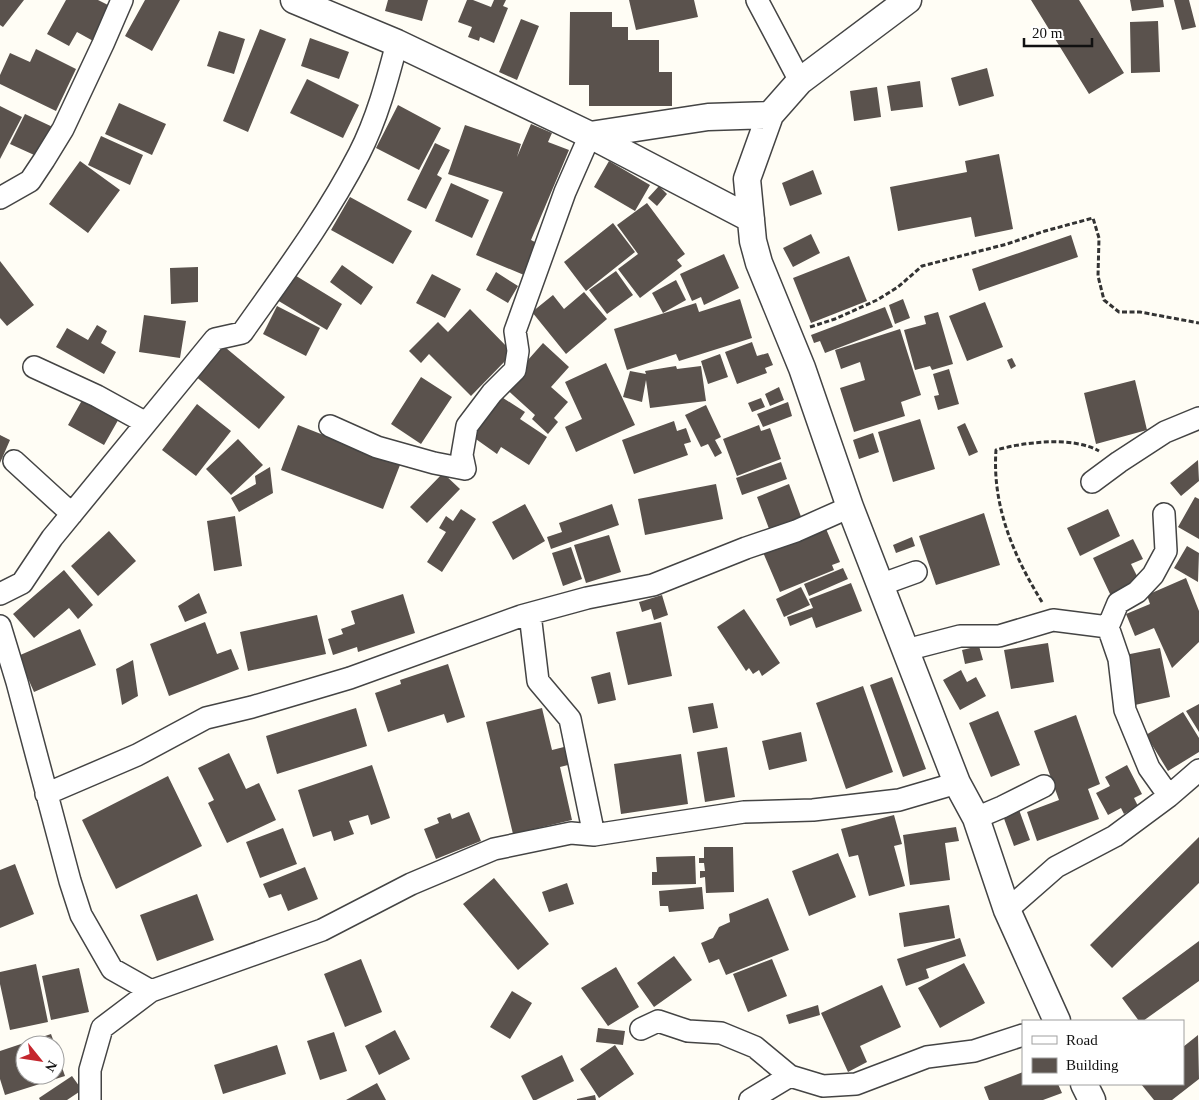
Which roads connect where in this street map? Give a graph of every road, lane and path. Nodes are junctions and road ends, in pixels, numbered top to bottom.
1 (122, 0) edge
2 (294, 0) edge
3 (758, 0) edge
4 (908, 0) edge
5 (397, 43) junction
6 (800, 81) junction
7 (770, 115) junction
8 (590, 134) junction
9 (0, 198) edge
10 (751, 219) junction
11 (1199, 323) edge
12 (788, 333) junction
13 (34, 367) dead end
14 (1199, 418) edge
15 (146, 423) junction
16 (330, 426) dead end
17 (14, 461) dead end
18 (1119, 462) junction
19 (1092, 482) dead end
20 (850, 507) junction
21 (72, 514) junction
22 (1164, 514) dead end
23 (916, 572) dead end
24 (880, 584) junction
25 (0, 594) edge
26 (530, 614) junction
27 (1053, 620) junction
28 (0, 626) edge
29 (1108, 627) junction
30 (906, 650) junction
31 (1199, 770) edge
32 (957, 783) junction
33 (1044, 786) dead end
34 (46, 794) junction
35 (1169, 796) junction
36 (976, 818) junction
37 (594, 834) junction
38 (1008, 910) junction
39 (151, 991) junction
40 (1057, 1020) edge
41 (641, 1029) dead end
42 (1022, 1035) edge
43 (790, 1076) junction
44 (1084, 1085) edge
45 (840, 1092) edge
46 (90, 1100) edge
47 (750, 1100) edge
48 (1092, 1100) edge

1 - 9 street
2 - 5 street
3 - 6 street
4 - 6 street
5 - 8 street
5 - 15 street
6 - 7 street
7 - 8 street
7 - 10 street
8 - 10 street
8 - 16 street
10 - 12 street
11 - 12 path
12 - 20 street
13 - 15 street
14 - 18 street
15 - 21 street
17 - 21 street
18 - 19 street
18 - 27 path
20 - 24 street
20 - 26 street
21 - 25 street
22 - 29 street
23 - 24 street
24 - 30 street
26 - 34 street
26 - 37 street
27 - 29 street
27 - 30 street
28 - 34 street
29 - 35 street
30 - 32 street
31 - 35 street
32 - 36 street
32 - 37 street
33 - 36 street
34 - 39 street
35 - 38 street
36 - 38 street
37 - 39 street
38 - 40 street
39 - 46 street
41 - 43 street
42 - 45 street
43 - 45 street
43 - 47 street
44 - 48 street

